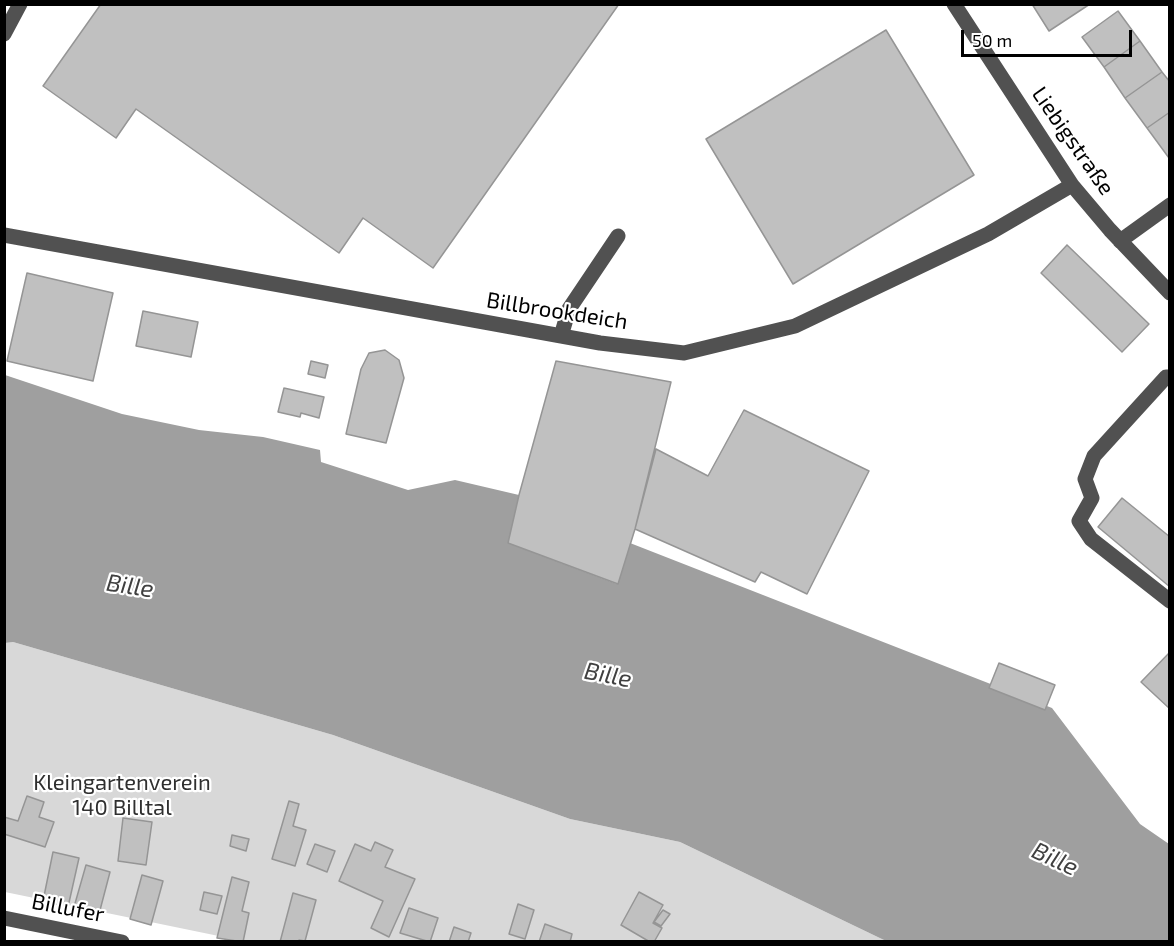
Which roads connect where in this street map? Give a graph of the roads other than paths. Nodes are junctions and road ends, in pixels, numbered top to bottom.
1 (20, 4) edge
2 (954, 4) edge
3 (4, 34) edge
4 (1072, 185) junction
5 (1170, 205) edge
6 (4, 235) edge
7 (618, 236) dead end
8 (1120, 241) junction
9 (1170, 293) edge
10 (561, 336) junction
11 (1170, 377) edge
12 (1170, 601) edge
13 (4, 918) edge
14 (122, 942) edge

1 - 3 street
2 - 4 street, Liebigstraße
4 - 8 street, Liebigstraße
4 - 10 street, Billbrookdeich
5 - 8 street
6 - 10 street, Billbrookdeich
7 - 10 street
8 - 9 street, Liebigstraße
11 - 12 street
13 - 14 street, Billufer

